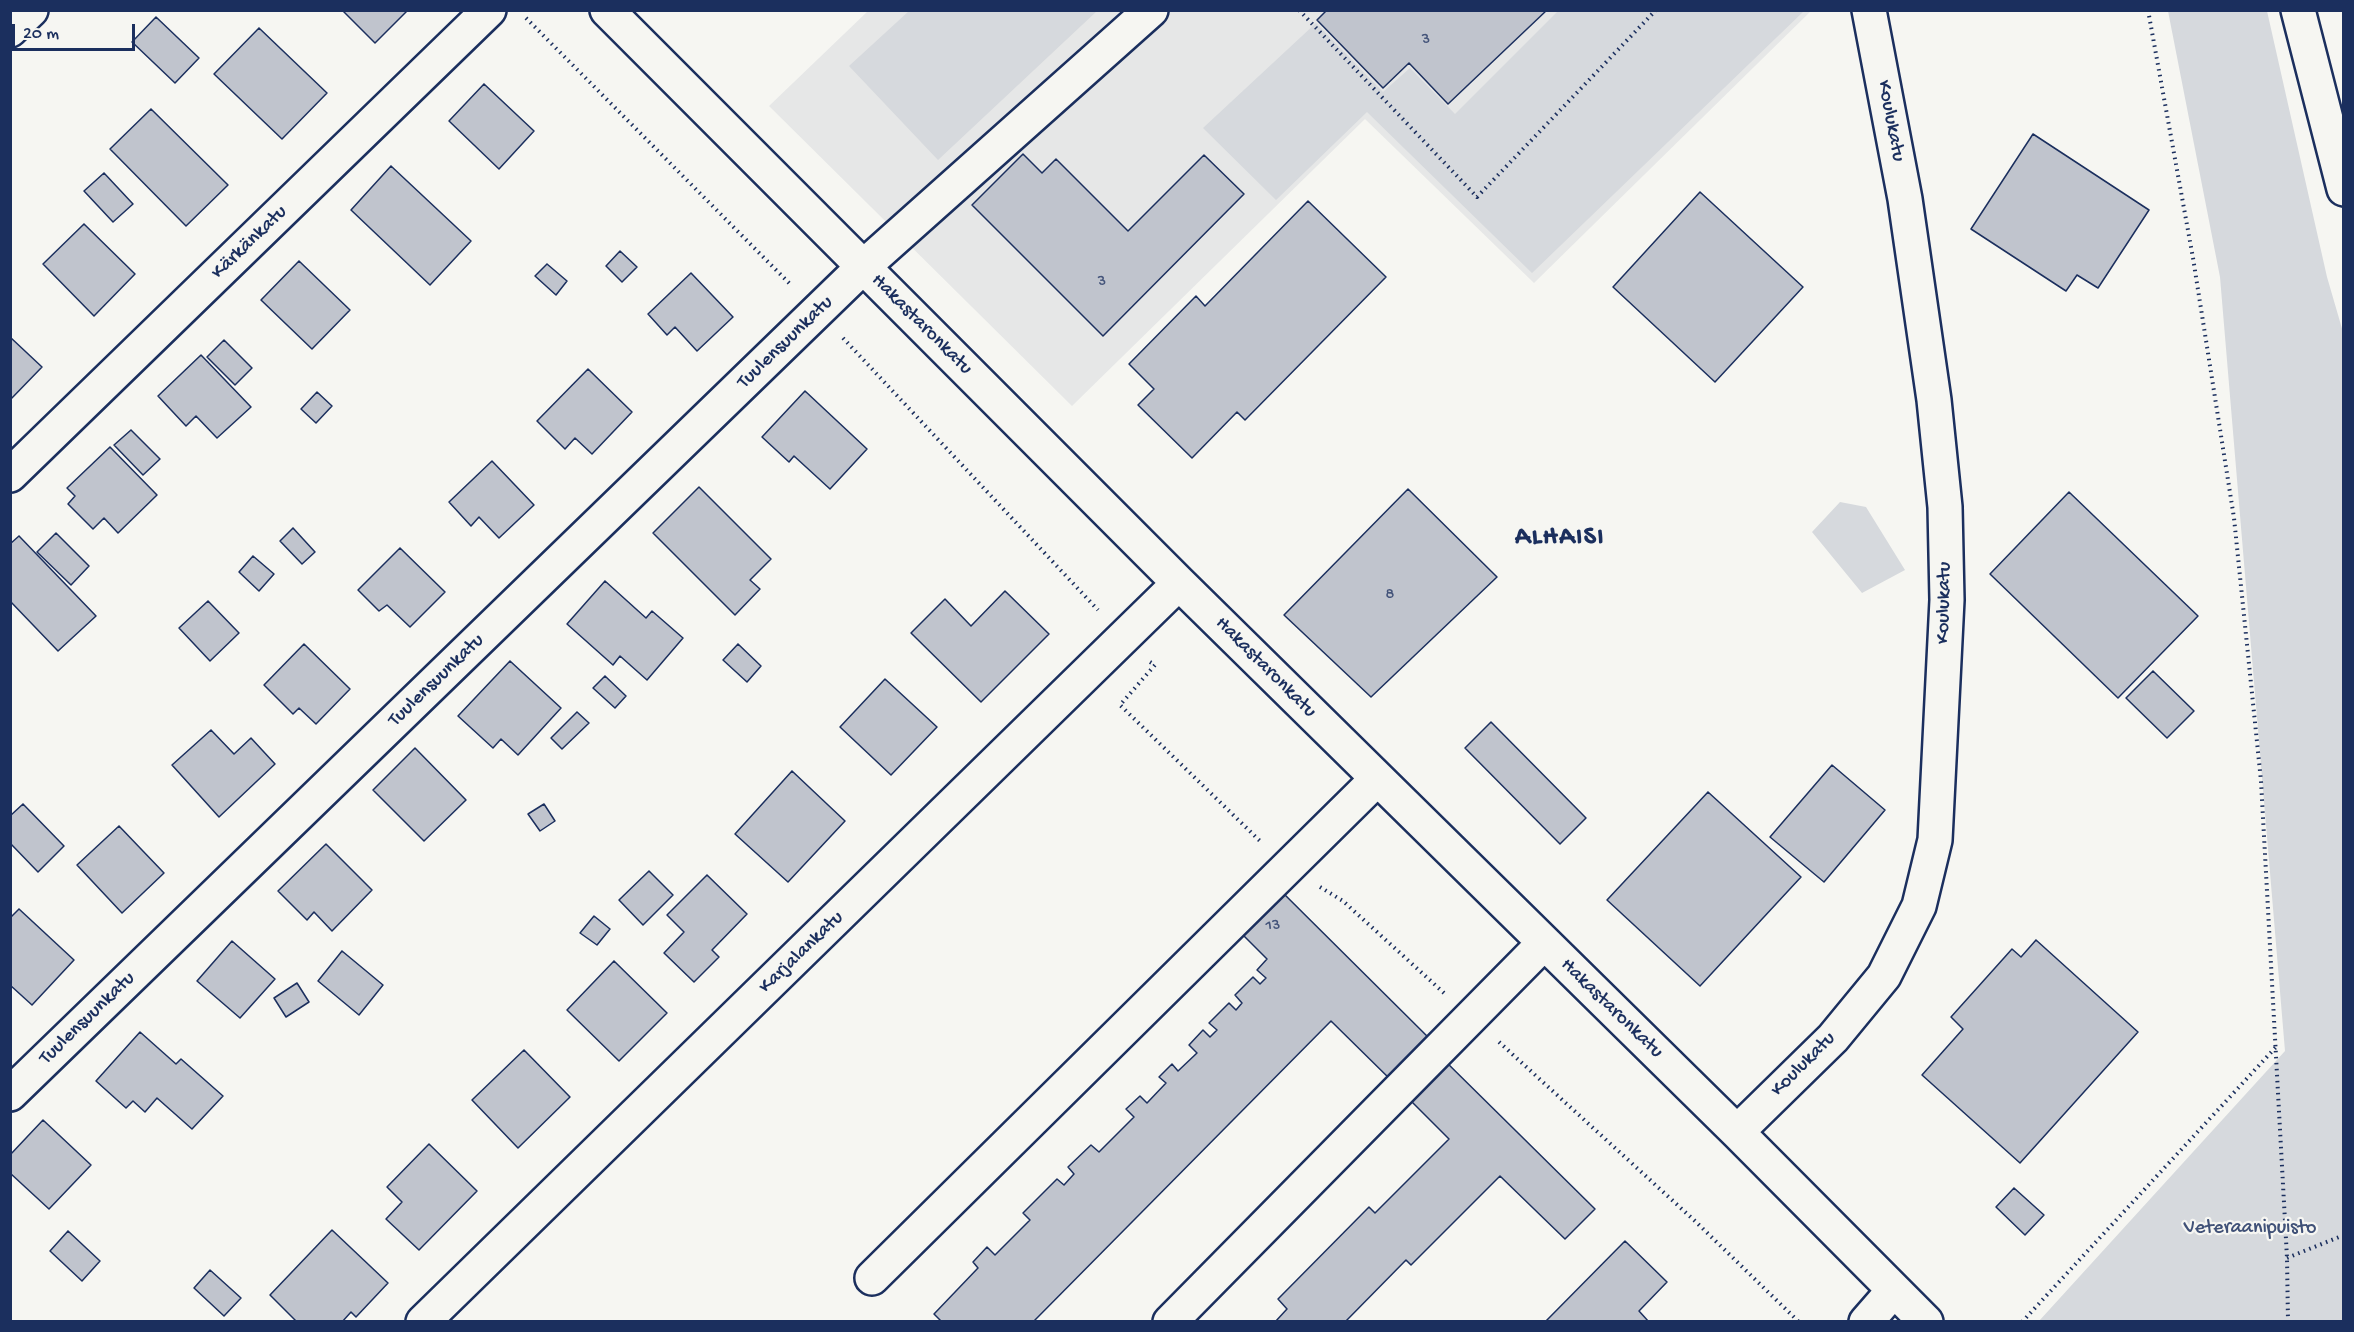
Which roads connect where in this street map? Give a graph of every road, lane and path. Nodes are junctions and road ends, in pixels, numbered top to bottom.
1 (31, 10) edge
2 (489, 10) edge
3 (518, 10) edge
4 (607, 10) edge
5 (1151, 10) edge
6 (1299, 10) edge
7 (1656, 10) edge
8 (1869, 10) edge
9 (2148, 10) edge
10 (2298, 10) edge
11 (10, 30) edge
12 (2343, 189) edge
13 (863, 267) junction
14 (818, 312) junction
15 (10, 475) edge
16 (1179, 583) junction
17 (1125, 638) junction
18 (1377, 779) junction
19 (1288, 867) junction
20 (1544, 943) junction
21 (1471, 1017) junction
22 (2276, 1047) junction
23 (10, 1094) edge
24 (1737, 1132) junction
25 (2343, 1235) edge
26 (2287, 1258) junction
27 (872, 1278) dead end
28 (1893, 1291) junction
29 (423, 1322) edge
30 (1170, 1322) edge
31 (1799, 1322) edge
32 (1866, 1322) edge
33 (1926, 1322) edge
34 (2022, 1322) edge
35 (2288, 1322) edge

1 - 11 street
2 - 15 street, Kärkänkatu
3 - 14 path
4 - 13 street, Hakastaronkatu
5 - 13 street, Tuulensuunkatu
6 - 7 path
8 - 24 street, Koulukatu
9 - 22 path
10 - 12 street
13 - 14 street, Tuulensuunkatu
13 - 16 street, Hakastaronkatu
14 - 17 path
14 - 23 street, Tuulensuunkatu
16 - 17 street, Karjalankatu
16 - 18 street, Hakastaronkatu
17 - 19 path
17 - 29 street, Karjalankatu
18 - 19 street
18 - 20 street, Hakastaronkatu
19 - 21 path
19 - 27 street
20 - 21 street
20 - 24 street, Hakastaronkatu
21 - 30 street
21 - 31 path
22 - 26 path
22 - 34 path
24 - 28 street, Hakastaronkatu
25 - 26 path
26 - 35 path
28 - 32 street
28 - 33 street, Hakastaronkatu

